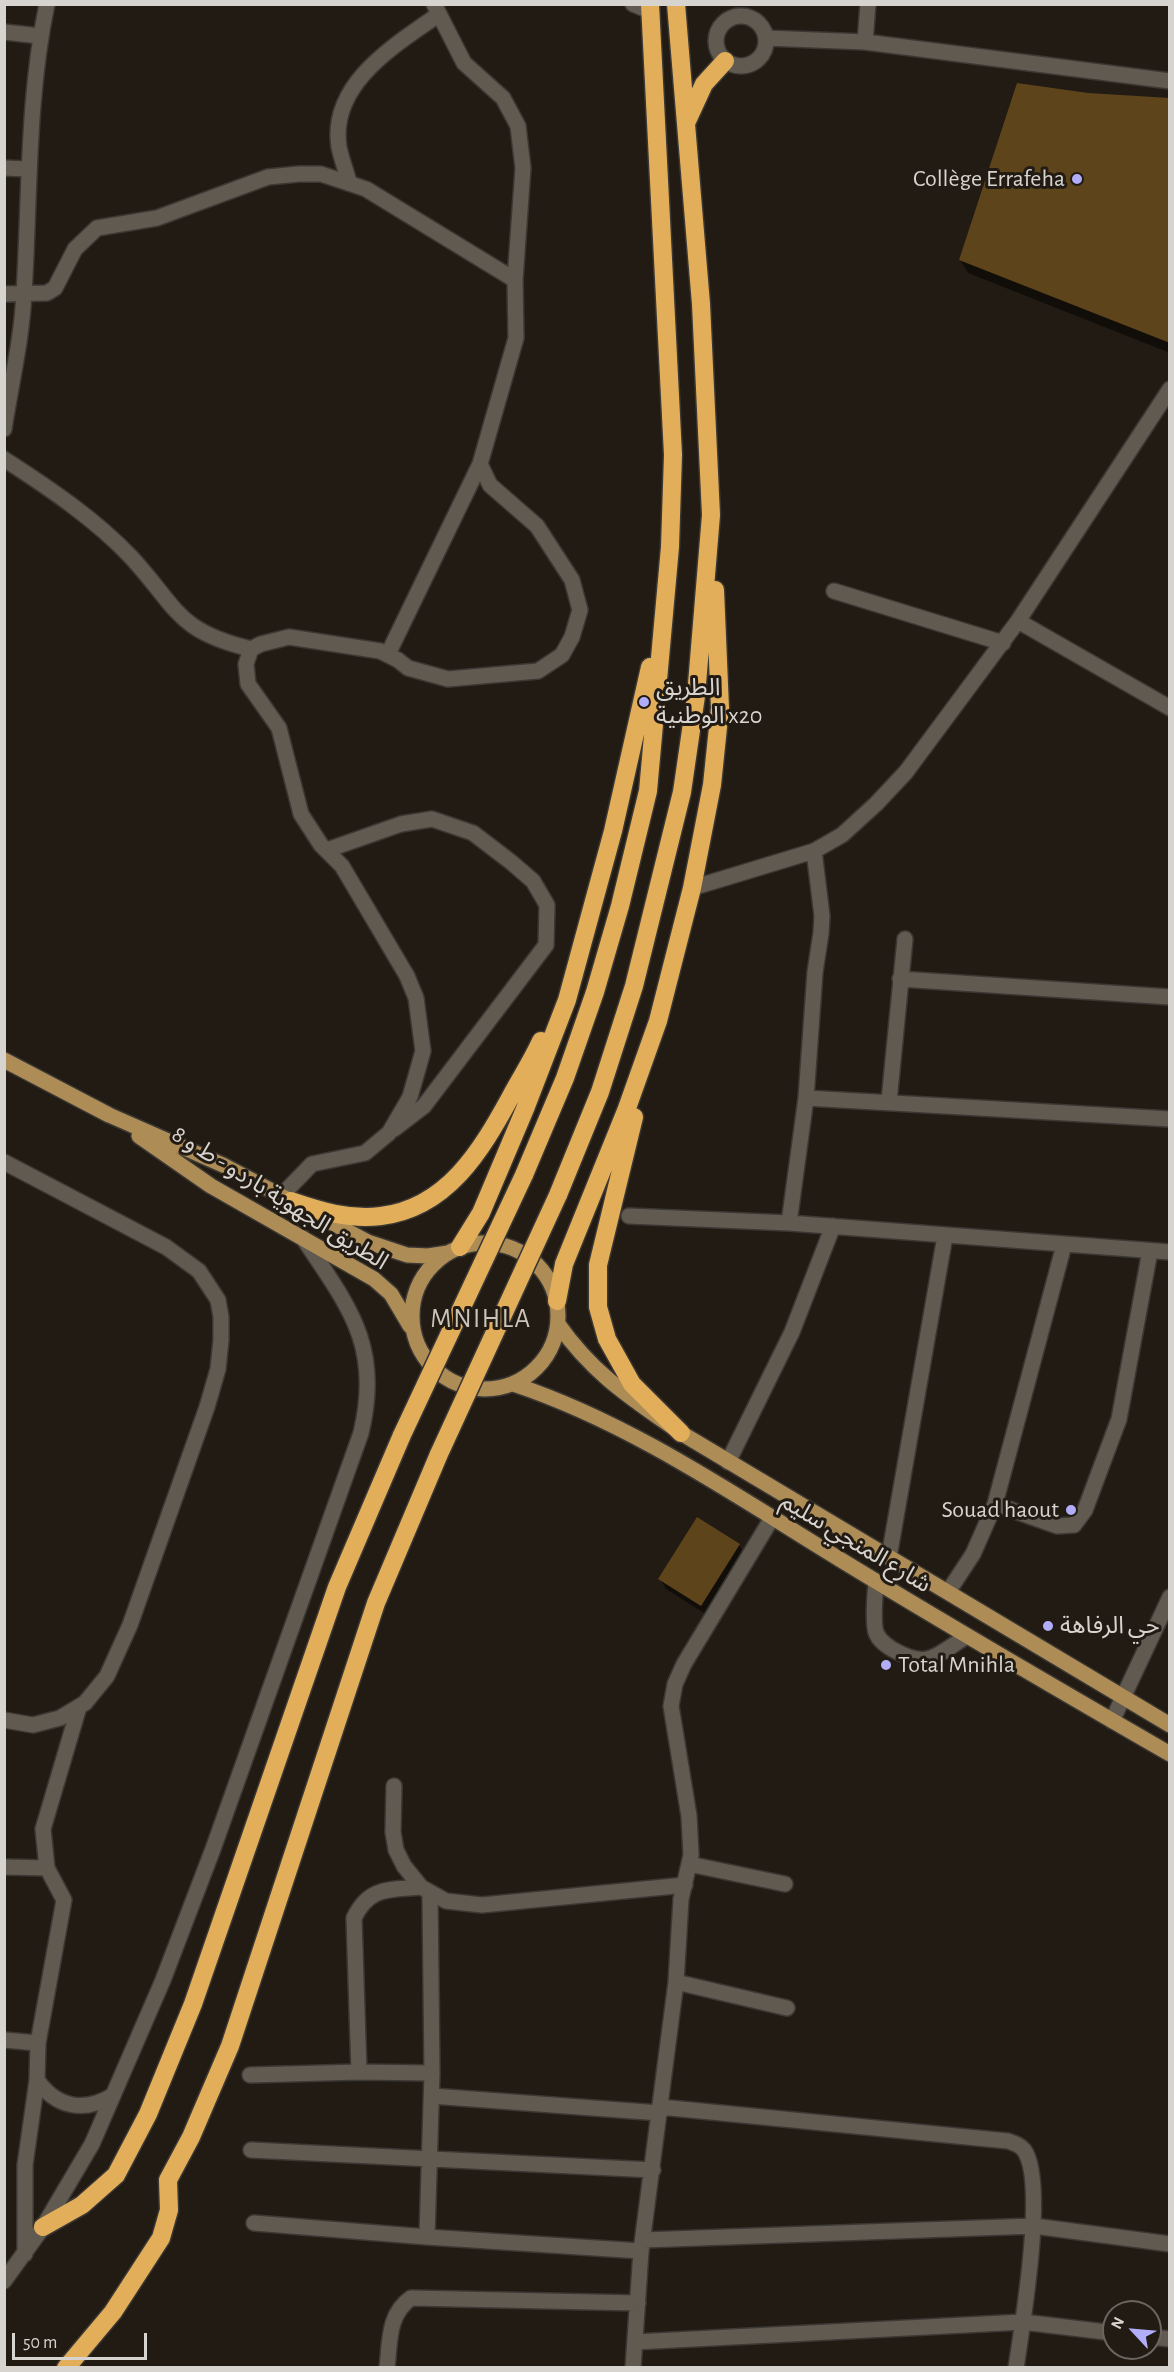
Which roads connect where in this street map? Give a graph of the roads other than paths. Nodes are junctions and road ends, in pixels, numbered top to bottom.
1 (47, 4) edge
2 (633, 4) edge
3 (676, 4) edge
4 (868, 4) edge
5 (650, 8) edge
6 (436, 10) edge
7 (738, 10) edge
8 (4, 32) edge
9 (40, 36) junction
10 (766, 38) junction
11 (865, 42) junction
12 (725, 61) junction
13 (1170, 81) edge
14 (684, 128) junction
15 (4, 168) edge
16 (28, 169) junction
17 (350, 182) junction
18 (514, 280) junction
19 (4, 294) edge
20 (24, 295) junction
21 (1170, 389) edge
22 (4, 429) edge
23 (4, 459) edge
24 (480, 464) junction
25 (711, 515) junction
26 (670, 547) junction
27 (834, 591) dead end
28 (1018, 621) junction
29 (1003, 642) junction
30 (251, 649) junction
31 (388, 654) junction
32 (1170, 708) edge
33 (327, 850) junction
34 (814, 851) junction
35 (692, 888) junction
36 (905, 939) dead end
37 (578, 958) junction
38 (900, 979) junction
39 (1170, 997) edge
40 (658, 1021) junction
41 (4, 1060) edge
42 (806, 1098) junction
43 (889, 1101) junction
44 (109, 1115) junction
45 (1170, 1119) edge
46 (389, 1133) junction
47 (4, 1161) edge
48 (286, 1199) junction
49 (629, 1216) dead end
50 (789, 1223) junction
51 (833, 1226) junction
52 (945, 1236) junction
53 (303, 1238) junction
54 (1064, 1245) junction
55 (454, 1250) junction
56 (1150, 1251) junction
57 (1170, 1252) edge
58 (556, 1302) junction
59 (558, 1324) junction
60 (413, 1331) junction
61 (513, 1384) junction
62 (681, 1433) junction
63 (728, 1462) junction
64 (995, 1504) junction
65 (772, 1518) junction
66 (889, 1557) junction
67 (876, 1581) junction
68 (948, 1592) junction
69 (1170, 1597) edge
70 (967, 1636) junction
71 (1124, 1699) junction
72 (80, 1707) junction
73 (4, 1720) edge
74 (1112, 1720) junction
75 (1170, 1725) edge
76 (1170, 1754) edge
77 (394, 1786) dead end
78 (689, 1864) junction
79 (4, 1867) edge
80 (46, 1868) junction
81 (785, 1884) dead end
82 (684, 1885) junction
83 (425, 1890) junction
84 (676, 1982) junction
85 (787, 2008) dead end
86 (4, 2040) edge
87 (38, 2043) junction
88 (359, 2072) junction
89 (432, 2073) junction
90 (250, 2075) dead end
91 (37, 2080) junction
92 (112, 2096) junction
93 (432, 2096) junction
94 (660, 2110) junction
95 (251, 2150) dead end
96 (430, 2160) junction
97 (653, 2170) junction
98 (254, 2223) dead end
99 (1034, 2226) junction
100 (43, 2227) junction
101 (427, 2237) junction
102 (1170, 2244) edge
103 (642, 2245) junction
104 (25, 2254) junction
105 (4, 2281) edge
106 (638, 2303) junction
107 (1023, 2322) junction
108 (1102, 2332) edge
109 (635, 2342) junction
110 (66, 2367) edge
111 (387, 2367) edge
112 (633, 2367) edge
113 (1016, 2367) edge

1 - 9 street
2 - 5 street
3 - 14 highway
4 - 11 street
5 - 26 highway
6 - 17 street
6 - 18 street
7 - 10 street
7 - 12 street
8 - 9 street
9 - 16 street
10 - 11 street
10 - 12 street
11 - 13 street
12 - 14 highway
14 - 25 highway
15 - 16 street
16 - 20 street
17 - 18 street
17 - 20 street
18 - 24 street
19 - 20 street
20 - 22 street
21 - 28 street
23 - 30 street
24 - 31 street
24 - 31 street
25 - 35 highway
25 - 110 highway, bridge
26 - 37 highway
26 - 100 highway, bridge
27 - 29 street
28 - 29 street
28 - 32 street
29 - 34 street
30 - 31 street
30 - 33 street
33 - 46 street
33 - 46 street
34 - 35 street
34 - 42 street
35 - 40 highway
36 - 38 street
37 - 48 highway
37 - 55 highway
38 - 39 street
38 - 43 street
40 - 58 highway
40 - 62 highway
41 - 44 main road, الطريق الجهوية باردو - ط و 8
42 - 43 street
42 - 50 street
43 - 45 street
44 - 48 main road, الطريق الجهوية باردو - ط و 8
44 - 53 main road, الطريق الجهوية باردو - ط و 8
46 - 48 street
47 - 72 street
48 - 55 main road, الطريق الجهوية باردو - ط و 8
49 - 50 street
50 - 51 street
51 - 52 street
51 - 63 street
52 - 54 street
52 - 66 street
53 - 60 main road, الطريق الجهوية باردو - ط و 8
53 - 92 street
54 - 56 street
54 - 64 street
55 - 58 main road
55 - 60 main road
56 - 57 street
56 - 64 street
58 - 59 main road
59 - 61 main road
59 - 62 main road, شارع المنجي سليم
60 - 61 main road
61 - 65 main road, شارع المنجي سليم
62 - 63 main road, شارع المنجي سليم
63 - 66 main road, شارع المنجي سليم
64 - 68 street
65 - 67 main road, شارع المنجي سليم
65 - 78 street
66 - 68 main road, شارع المنجي سليم
67 - 70 main road, شارع المنجي سليم
67 - 70 street
68 - 71 main road, شارع المنجي سليم
69 - 71 street
70 - 74 main road, شارع المنجي سليم
71 - 74 street
71 - 75 main road, شارع المنجي سليم
72 - 73 street
72 - 80 street
74 - 76 main road, شارع المنجي سليم
77 - 83 street
78 - 81 street
78 - 82 street
79 - 80 street
80 - 87 street
82 - 83 street
82 - 84 street
83 - 88 street
83 - 89 street
84 - 85 street
84 - 94 street
86 - 87 street
87 - 91 street
88 - 89 street
88 - 90 street
89 - 93 street
91 - 92 street
91 - 104 street
92 - 100 street
93 - 94 street
93 - 96 street
94 - 97 street
94 - 99 street
95 - 96 street
96 - 97 street
96 - 101 street
97 - 103 street
98 - 101 street
99 - 102 street
99 - 103 street
99 - 107 street
100 - 104 street
101 - 103 street
103 - 106 street
104 - 105 street
106 - 109 street
106 - 111 street
107 - 108 street
107 - 109 street
107 - 113 street
109 - 112 street

